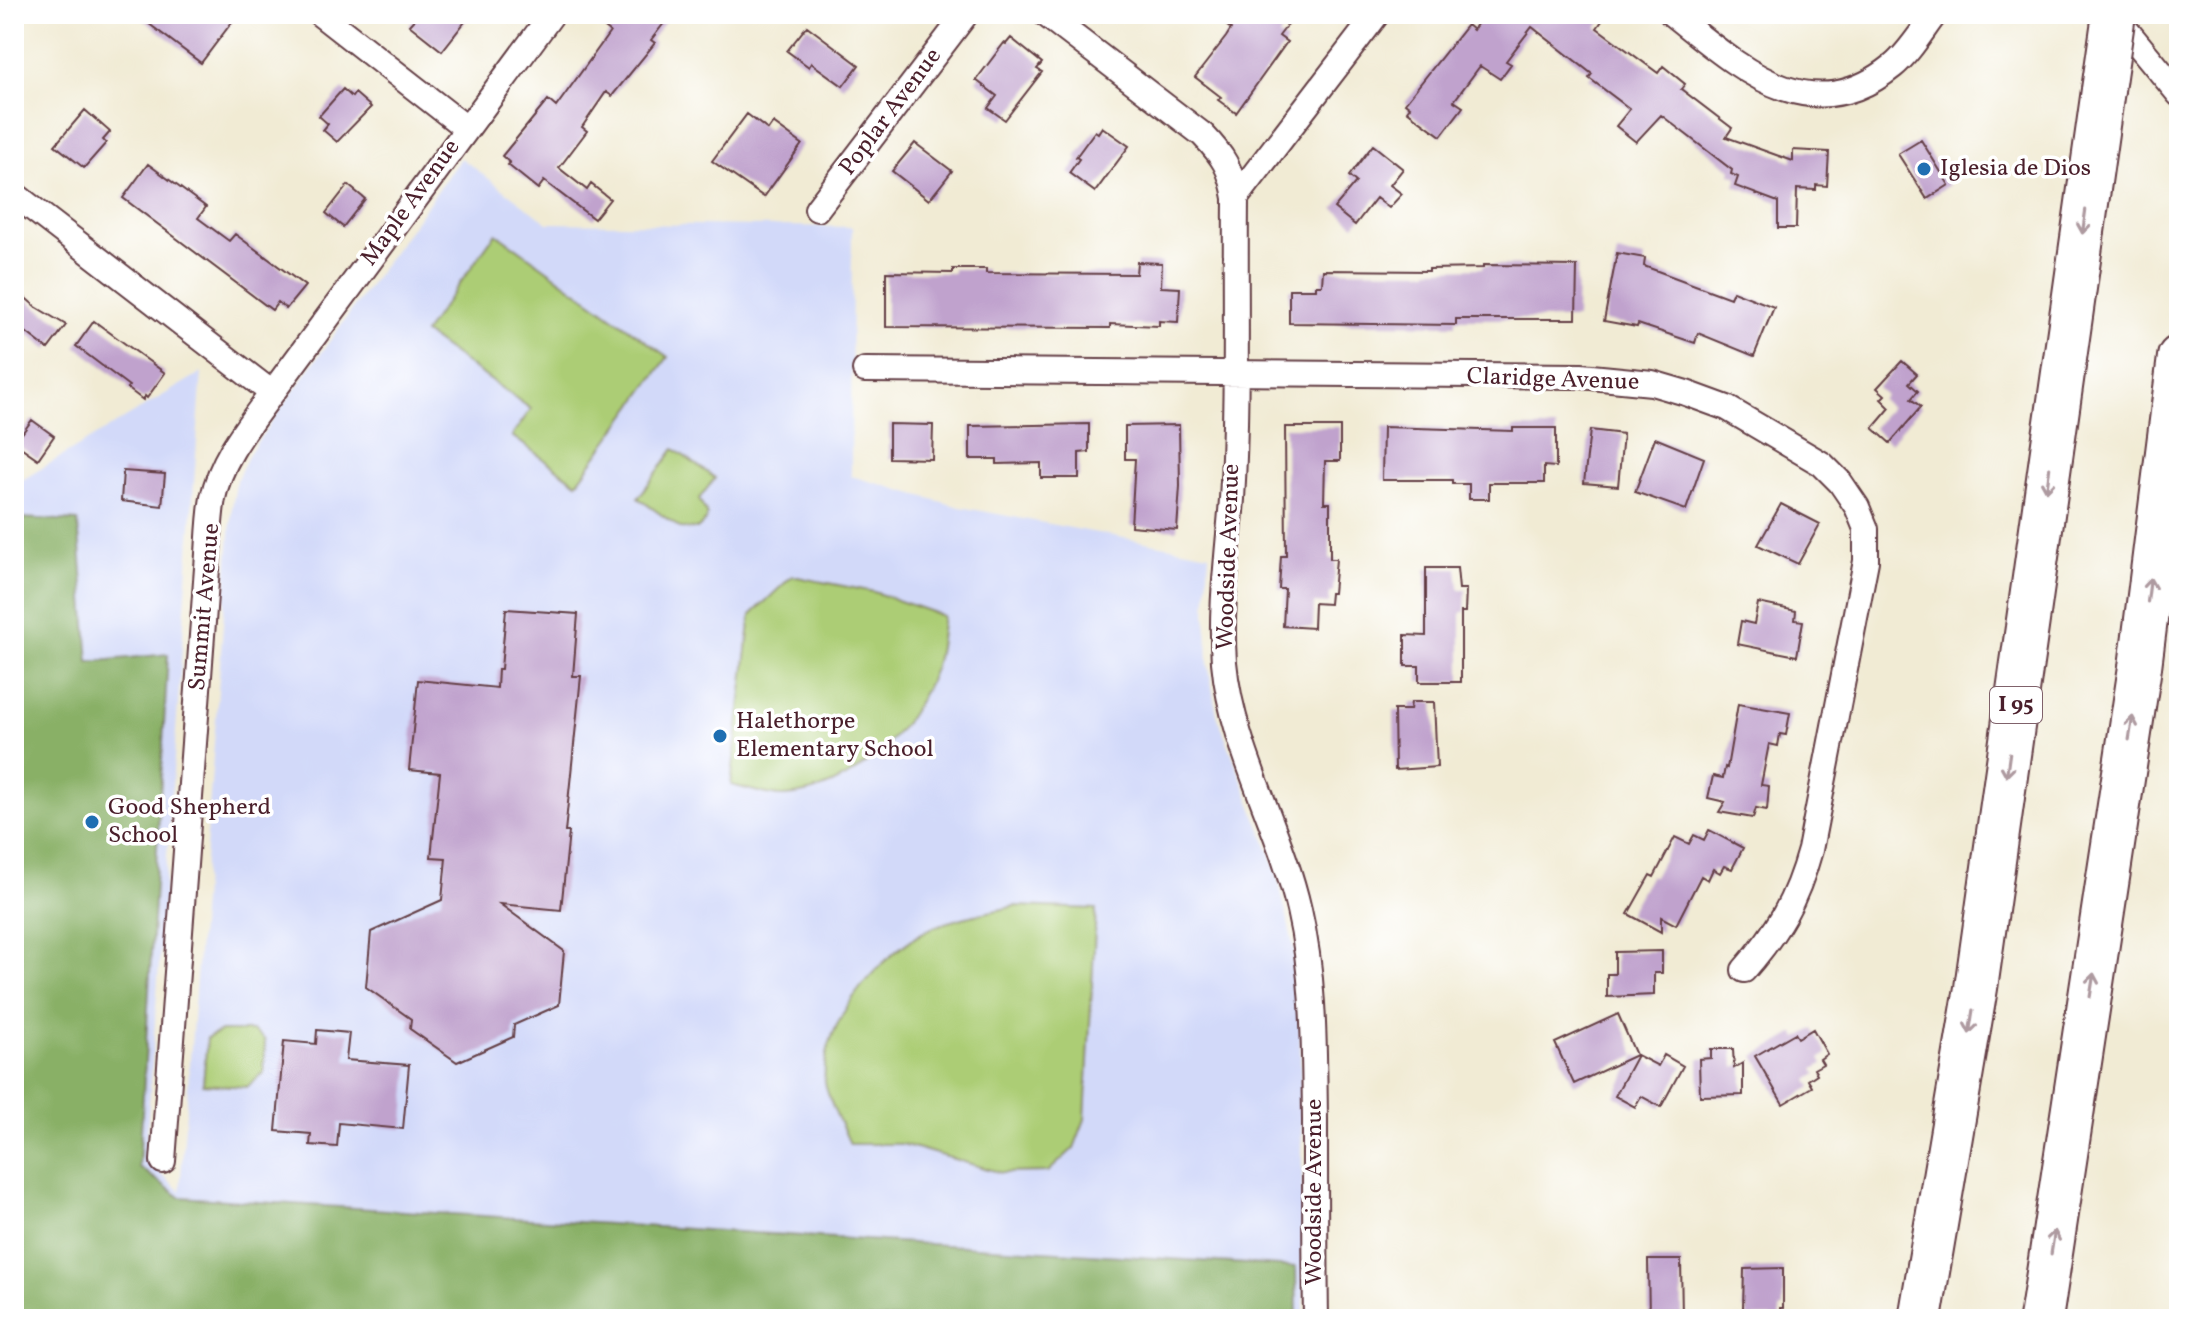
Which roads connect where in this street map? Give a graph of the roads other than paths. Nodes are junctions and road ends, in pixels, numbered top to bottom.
1 (320, 14) edge
2 (552, 14) edge
3 (966, 14) edge
4 (1045, 14) edge
5 (1377, 14) edge
6 (1672, 14) edge
7 (1935, 14) edge
8 (2114, 14) edge
9 (2179, 94) edge
10 (466, 128) junction
11 (14, 194) edge
12 (1236, 198) junction
13 (817, 209) dead end
14 (2179, 357) edge
15 (865, 370) dead end
16 (1235, 375) junction
17 (272, 393) junction
18 (1744, 970) dead end
19 (163, 1161) dead end
20 (1316, 1319) edge
21 (1920, 1319) edge
22 (2041, 1319) edge

1 - 10 street
2 - 10 street, Maple Avenue
3 - 13 street, Poplar Avenue
4 - 12 street, Woodside Avenue
5 - 12 street
6 - 7 street
8 - 9 street
8 -> 21 highway, I 95, bridge
10 - 17 street, Maple Avenue
11 - 17 street
12 - 16 street, Woodside Avenue
22 -> 14 highway
15 - 16 street, Claridge Avenue
16 - 18 street, Claridge Avenue
16 - 20 street, Woodside Avenue
17 - 19 street, Summit Avenue

